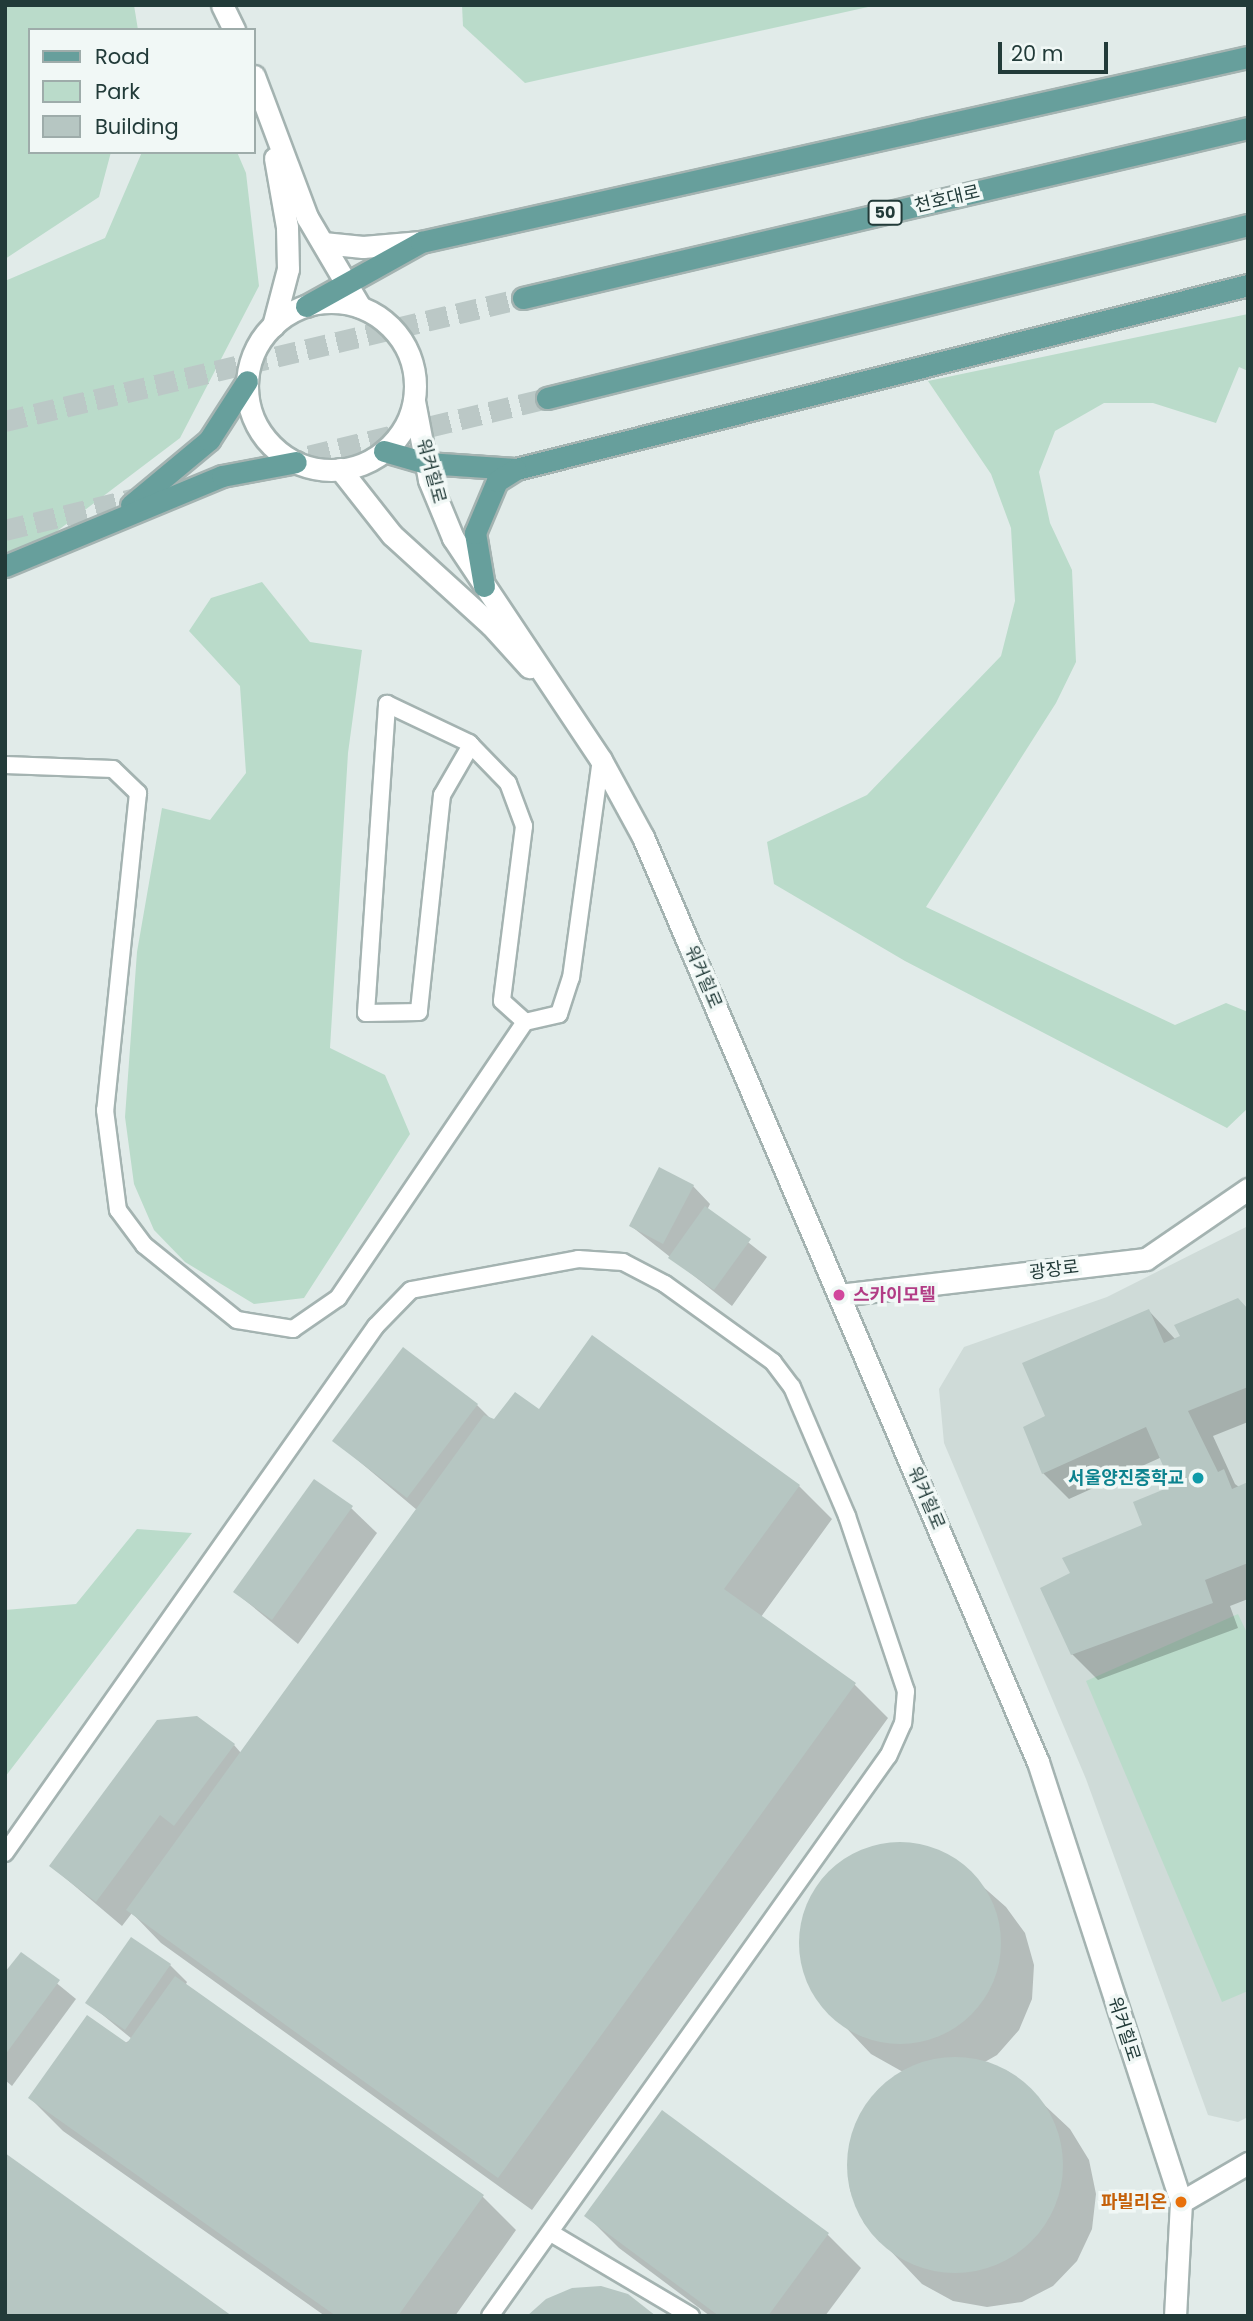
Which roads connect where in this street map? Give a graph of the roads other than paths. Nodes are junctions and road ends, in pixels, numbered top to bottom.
1 (222, 5) edge
2 (233, 28) edge
3 (1248, 57) edge
4 (256, 81) edge
5 (265, 105) junction
6 (1248, 128) edge
7 (1248, 225) edge
8 (421, 242) junction
9 (323, 243) junction
10 (348, 282) junction
11 (1248, 285) edge
12 (523, 298) tunnel mouth
13 (306, 306) junction
14 (360, 307) junction
15 (272, 326) junction
16 (247, 381) junction
17 (547, 398) tunnel mouth
18 (414, 401) junction
19 (384, 451) junction
20 (296, 462) junction
21 (426, 463) junction
22 (340, 469) junction
23 (516, 469) junction
24 (101, 528) junction
25 (5, 566) edge
26 (484, 586) junction
27 (571, 712) junction
28 (470, 744) junction
29 (601, 760) junction
30 (5, 765) edge
31 (525, 1022) junction
32 (1248, 1189) edge
33 (839, 1295) junction
34 (11, 1841) edge
35 (5, 1853) edge
36 (1248, 2164) edge
37 (1181, 2202) junction
38 (551, 2233) junction
39 (490, 2316) edge
40 (691, 2316) edge
41 (1175, 2316) edge

1 - 2 street
3 - 8 main road
4 - 5 street
5 - 9 street
5 - 15 street
6 - 12 main road, 천호대로 / 50
7 - 17 main road
8 - 9 street
8 - 10 main road
9 - 10 street
10 - 13 main road
10 - 14 street
11 - 23 main road
13 - 14 street
13 - 15 street
14 - 18 street
15 - 16 street
16 - 20 street
16 - 24 main road
18 - 19 street
18 - 21 street, 워커힐로
19 - 21 main road
19 - 22 street
20 - 22 street
20 - 24 main road
21 - 23 main road
21 - 26 street, 워커힐로
22 - 27 street, 워커힐로
23 - 26 main road
24 - 25 main road
26 - 27 street, 워커힐로
27 - 29 street, 워커힐로
28 - 28 lane
28 - 31 lane
29 - 31 lane
29 - 33 street, 워커힐로
30 - 31 lane
32 - 33 street, 광장로
33 - 37 street, 워커힐로
34 - 35 lane
34 - 38 lane
36 - 37 street
37 - 41 street, 워커힐로
38 - 39 lane
38 - 40 lane

